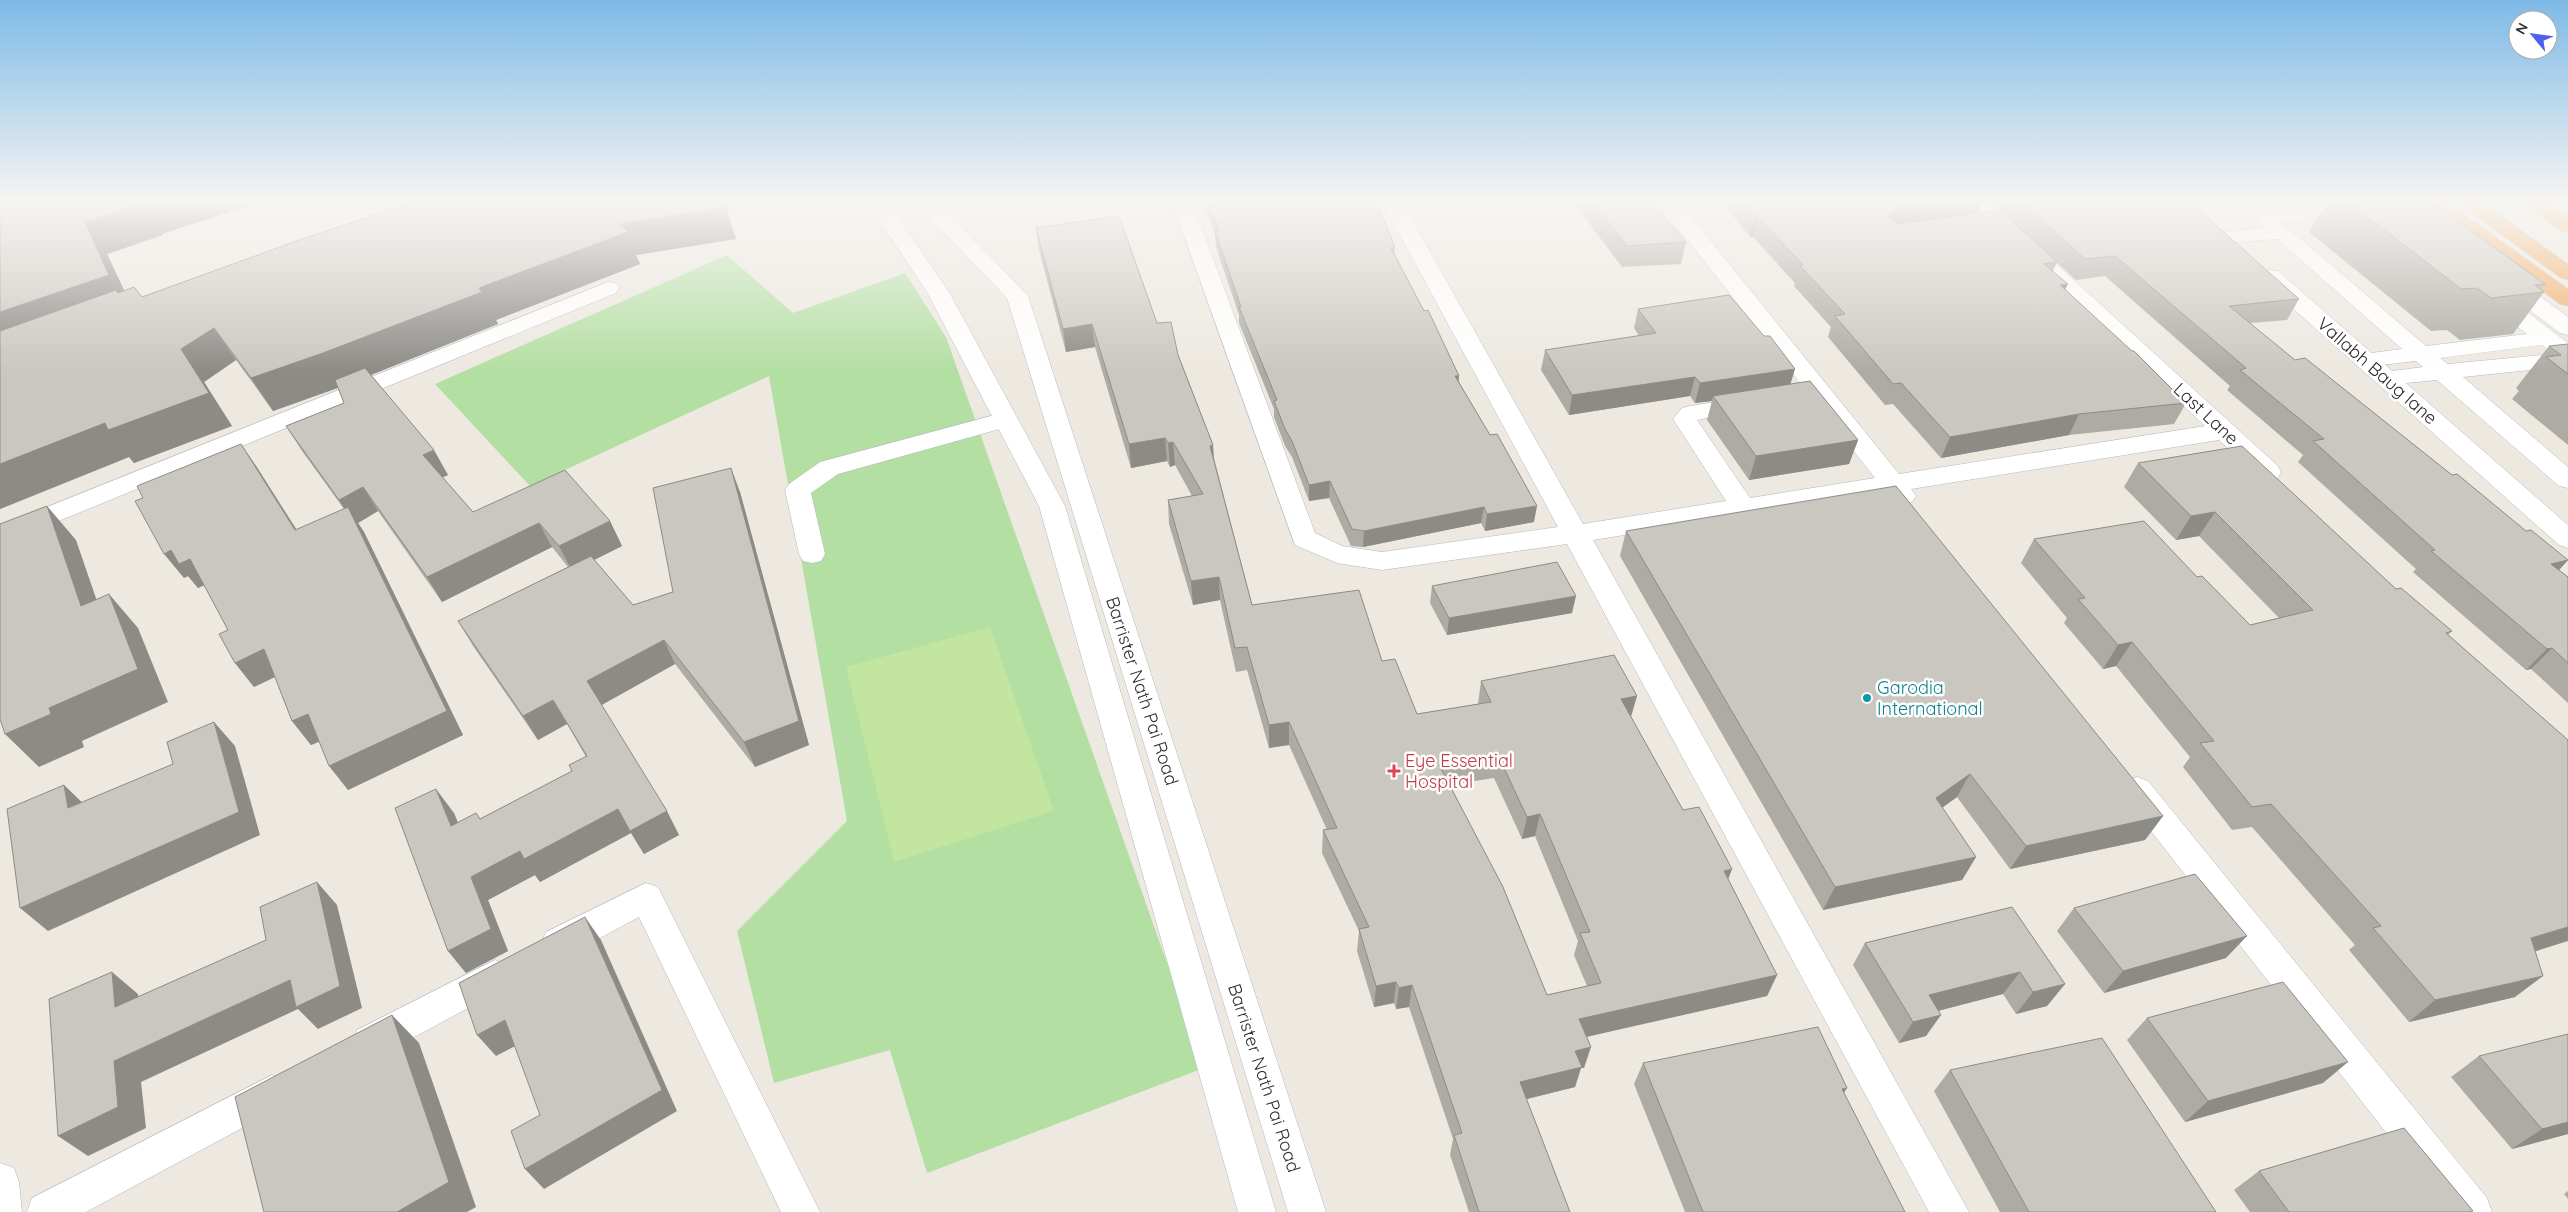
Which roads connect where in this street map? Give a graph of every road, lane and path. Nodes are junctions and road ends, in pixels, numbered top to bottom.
1 (915, 259) edge
2 (980, 259) edge
3 (1202, 259) edge
4 (1423, 259) edge
5 (1708, 259) edge
6 (2037, 259) edge
7 (2249, 259) edge
8 (2311, 259) edge
9 (2512, 259) edge
10 (2546, 259) edge
11 (2568, 274) edge
12 (608, 288) dead end
13 (2560, 293) edge
14 (2568, 328) edge
15 (2547, 338) junction
16 (2419, 352) junction
17 (2568, 354) edge
18 (2568, 358) edge
19 (2364, 360) junction
20 (2442, 371) junction
21 (2385, 378) junction
22 (1764, 402) edge
23 (1006, 420) junction
24 (2225, 431) junction
25 (2568, 480) edge
26 (1893, 484) junction
27 (2283, 485) edge
28 (1743, 507) junction
29 (1917, 514) edge
30 (1575, 534) junction
31 (0, 536) edge
32 (2568, 539) edge
33 (812, 554) dead end
34 (2121, 770) edge
35 (341, 1057) edge
36 (297, 1080) edge
37 (0, 1182) edge
38 (3, 1212) edge
39 (46, 1212) edge
40 (801, 1212) edge
41 (1257, 1212) edge
42 (1307, 1212) edge
43 (1950, 1212) edge
44 (2473, 1212) edge

1 - 23 street
2 - 42 street, Barrister Nath Pai Road
3 - 30 street
4 - 30 street
5 - 26 street
6 - 24 street, Last Lane
7 - 19 street, Vallabh Baug lane
8 - 16 street
9 - 13 highway
10 - 11 highway
12 - 31 street
14 - 15 street
15 - 16 street
15 - 17 street
16 - 19 street
16 - 20 street
18 - 20 street
19 - 21 street, Vallabh Baug lane
20 - 21 street
20 - 25 street
21 - 32 street, Vallabh Baug lane
22 - 28 street
23 - 33 street
23 - 41 street
24 - 26 street
24 - 27 street, Last Lane
26 - 28 street
26 - 29 street
28 - 30 street
30 - 43 street
34 - 44 street
35 - 40 street
36 - 39 street
37 - 38 street

